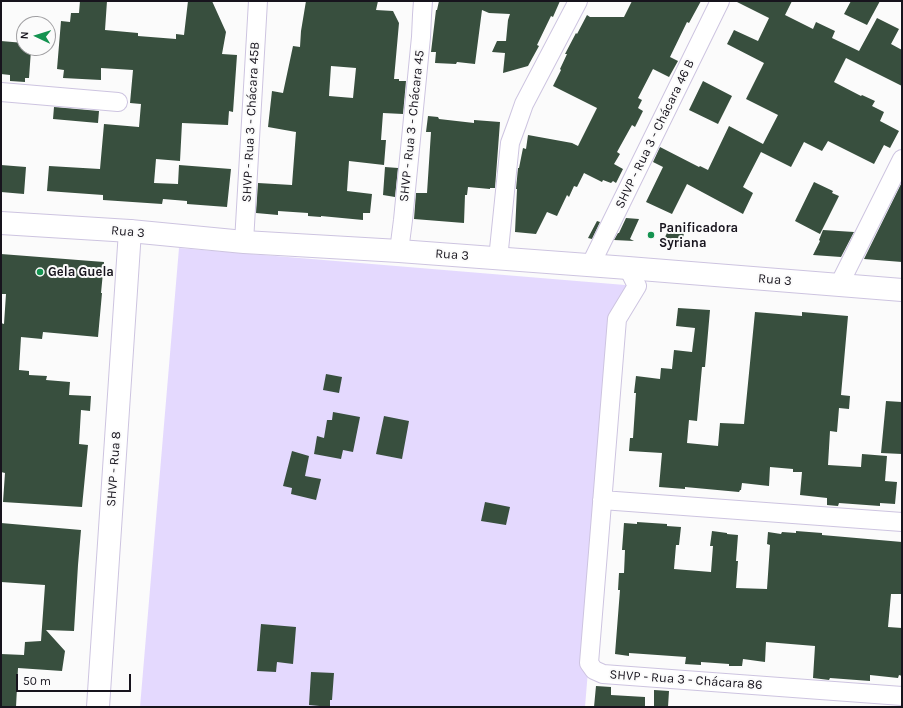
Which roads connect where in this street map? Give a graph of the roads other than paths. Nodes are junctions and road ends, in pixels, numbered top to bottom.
1 (258, 1) edge
2 (423, 1) edge
3 (578, 1) edge
4 (720, 1) edge
5 (1, 92) edge
6 (118, 102) dead end
7 (902, 159) edge
8 (1, 223) edge
9 (130, 231) junction
10 (244, 242) junction
11 (399, 252) junction
12 (498, 259) junction
13 (590, 266) junction
14 (628, 268) junction
15 (839, 286) junction
16 (902, 290) edge
17 (602, 500) junction
18 (902, 522) edge
19 (902, 696) edge
20 (98, 707) edge

1 - 10 street, SHVP - Rua 3 - Chácara 45B
2 - 11 street, SHVP - Rua 3 - Chácara 45
3 - 12 street
4 - 13 street, SHVP - Rua 3 - Chácara 46 B
5 - 6 street
7 - 15 street
8 - 9 main road, Rua 3
9 - 10 main road, Rua 3
9 - 20 main road, SHVP - Rua 8
10 - 11 main road, Rua 3
11 - 12 main road, Rua 3
12 - 13 main road, Rua 3
13 - 14 main road, Rua 3
14 - 15 main road, Rua 3
14 - 17 street, SHVP - Rua 3 - Chácara 86
15 - 16 main road, Rua 3
17 - 18 street
17 - 19 street, SHVP - Rua 3 - Chácara 86

